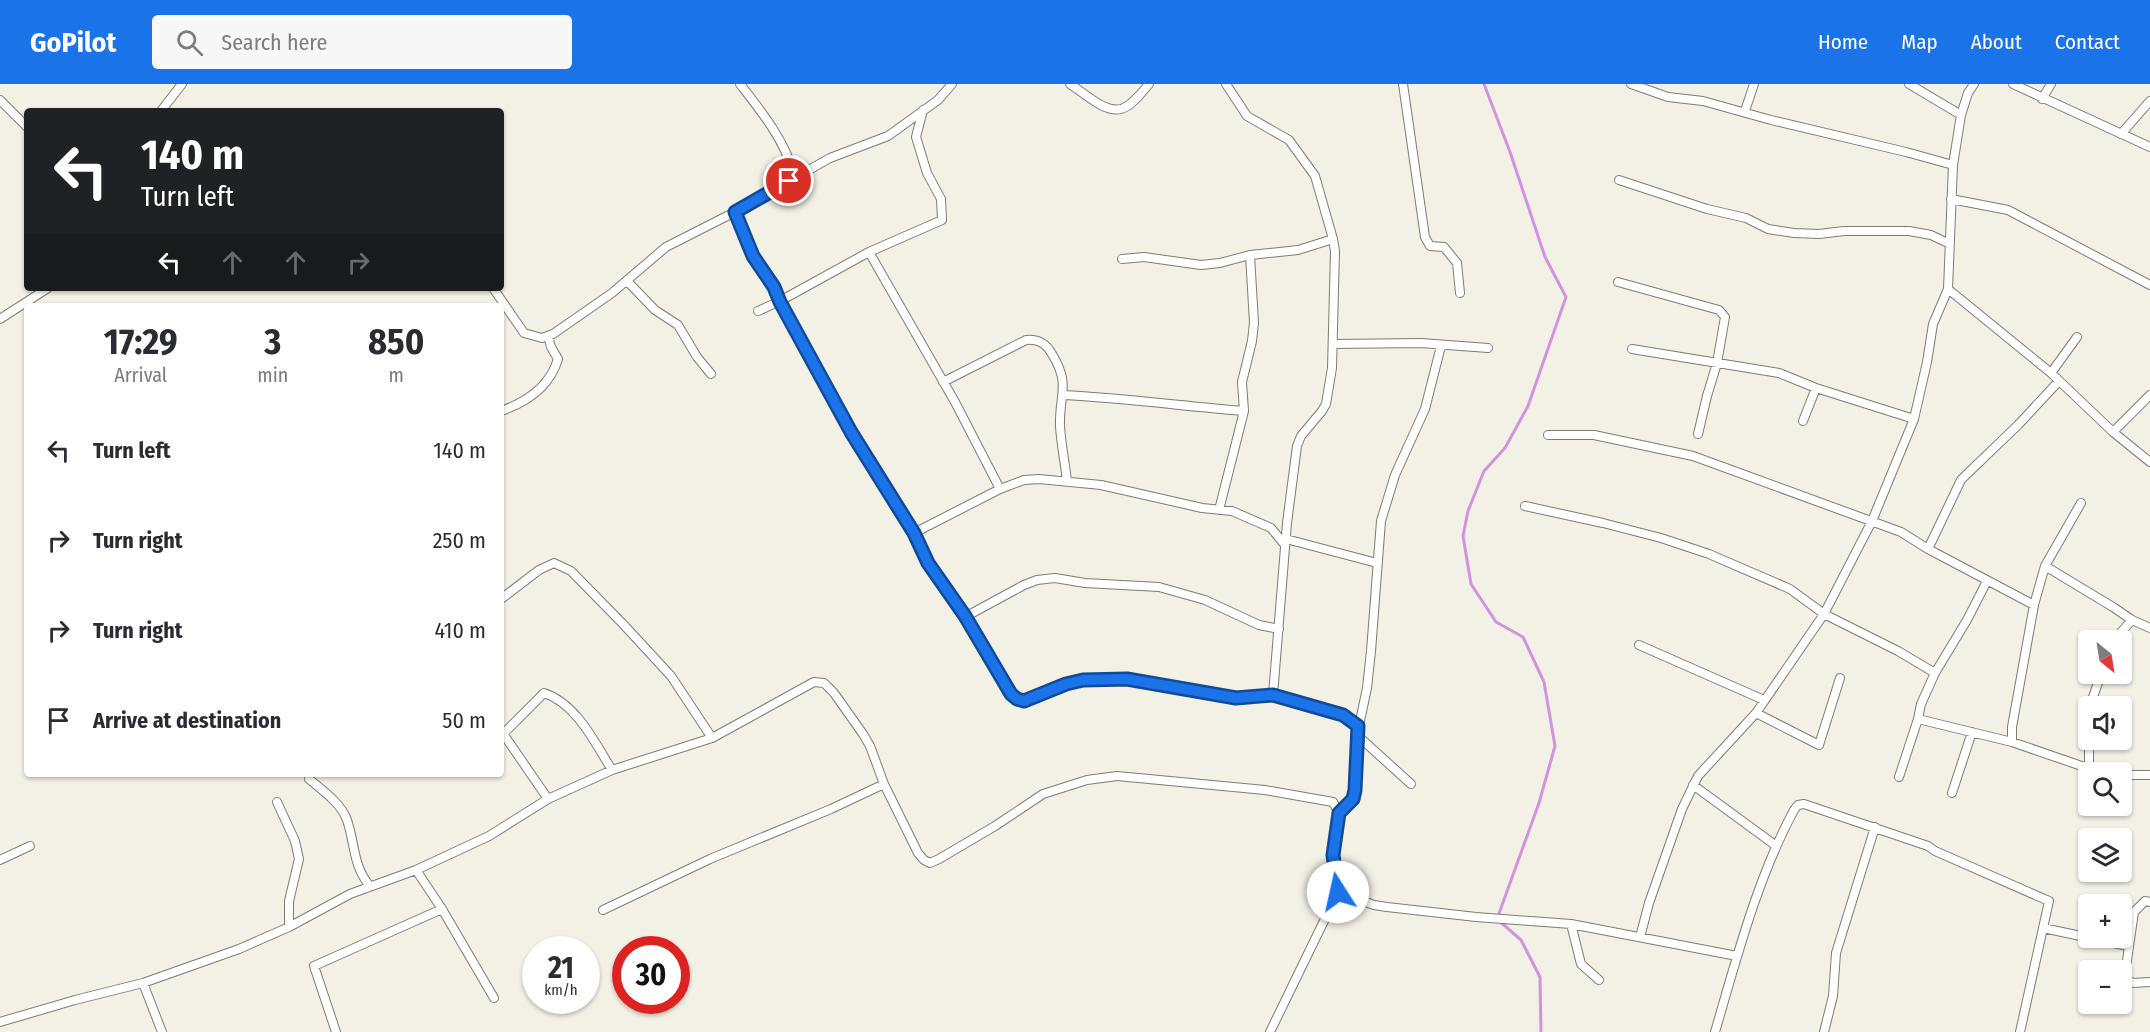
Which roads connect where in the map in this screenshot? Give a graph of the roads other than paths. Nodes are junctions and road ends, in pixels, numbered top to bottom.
1 (182, 84) edge
2 (740, 84) edge
3 (952, 84) edge
4 (1070, 84) edge
5 (1149, 84) edge
6 (1227, 84) edge
7 (1403, 84) edge
8 (1631, 84) edge
9 (1754, 84) edge
10 (1909, 84) edge
11 (1974, 84) edge
12 (2013, 84) edge
13 (2051, 84) edge
14 (2042, 99) junction
15 (0, 100) edge
16 (2150, 101) edge
17 (163, 108) edge
18 (923, 111) junction
19 (1745, 111) junction
20 (1961, 115) junction
21 (24, 124) edge
22 (2121, 134) junction
23 (2150, 147) edge
24 (1953, 165) junction
25 (807, 170) junction
26 (793, 171) junction
27 (1619, 180) dead end
28 (789, 181) junction
29 (1951, 199) junction
30 (735, 212) junction
31 (1333, 239) junction
32 (1950, 244) junction
33 (869, 252) junction
34 (1250, 255) junction
35 (1122, 259) dead end
36 (627, 281) junction
37 (1618, 282) dead end
38 (2150, 285) edge
39 (1948, 290) junction
40 (45, 291) edge
41 (1460, 293) dead end
42 (780, 302) junction
43 (33, 303) edge
44 (504, 303) edge
45 (24, 307) edge
46 (758, 311) dead end
47 (0, 319) edge
48 (548, 336) junction
49 (2077, 337) dead end
50 (1333, 344) junction
51 (1441, 346) junction
52 (1488, 348) dead end
53 (1632, 349) dead end
54 (1717, 363) junction
55 (2051, 373) junction
56 (711, 374) dead end
57 (2058, 381) junction
58 (943, 382) junction
59 (1816, 388) junction
60 (1063, 394) junction
61 (2150, 394) edge
62 (504, 410) edge
63 (1244, 411) junction
64 (1914, 419) junction
65 (1803, 421) dead end
66 (2113, 432) junction
67 (1698, 434) dead end
68 (1548, 435) dead end
69 (2150, 462) edge
70 (1067, 482) junction
71 (1000, 489) junction
72 (2081, 503) dead end
73 (1525, 506) dead end
74 (1219, 510) junction
75 (1872, 521) junction
76 (1287, 524) junction
77 (1271, 528) junction
78 (914, 533) junction
79 (1285, 542) junction
80 (1928, 549) junction
81 (1377, 563) junction
82 (2045, 566) junction
83 (1987, 581) junction
84 (504, 597) edge
85 (2034, 605) junction
86 (1824, 614) junction
87 (965, 616) junction
88 (2132, 620) junction
89 (1279, 628) junction
90 (2150, 628) edge
91 (2123, 630) edge
92 (1639, 645) dead end
93 (1935, 673) junction
94 (1840, 678) dead end
95 (1273, 695) junction
96 (1764, 700) junction
97 (1756, 713) junction
98 (1918, 719) junction
99 (1358, 726) junction
100 (504, 732) edge
101 (1972, 732) junction
102 (1357, 735) junction
103 (504, 737) edge
104 (712, 738) junction
105 (2013, 742) junction
106 (2078, 764) edge
107 (612, 770) junction
108 (2132, 775) edge
109 (2150, 775) edge
110 (1899, 777) dead end
111 (309, 778) dead end
112 (884, 784) junction
113 (1411, 784) dead end
114 (1693, 785) junction
115 (1952, 793) dead end
116 (548, 799) junction
117 (277, 802) dead end
118 (1339, 813) junction
119 (1875, 827) junction
120 (1775, 844) junction
121 (30, 846) dead end
122 (0, 860) edge
123 (416, 870) junction
124 (370, 886) junction
125 (1338, 892) junction
126 (2150, 902) edge
127 (442, 909) junction
128 (603, 910) dead end
129 (2132, 923) edge
130 (1571, 924) junction
131 (289, 927) junction
132 (2043, 928) junction
133 (2078, 935) edge
134 (1640, 938) junction
135 (2128, 948) edge
136 (1737, 956) junction
137 (1599, 980) dead end
138 (2150, 982) edge
139 (143, 983) junction
140 (494, 998) dead end
141 (0, 1022) edge
142 (162, 1032) edge
143 (336, 1032) edge
144 (1269, 1032) edge
145 (1715, 1032) edge
146 (1824, 1032) edge
147 (2020, 1032) edge

1 - 17 street
2 - 26 street
3 - 18 street
4 - 5 street
6 - 31 street
7 - 41 street
8 - 19 street
9 - 19 street
10 - 20 street
11 - 20 street
12 - 14 street
13 - 14 street
14 - 22 street
15 - 21 street
16 - 22 street
18 - 25 street
18 - 33 street
19 - 24 street
20 - 24 street
22 - 23 street
24 - 29 street
25 - 26 street
25 - 28 street
26 - 28 street
27 - 32 street
28 - 30 street
29 - 32 street
29 - 38 street
30 - 36 street
30 - 42 street
31 - 34 street
31 - 50 street
32 - 39 street
33 - 42 street
33 - 58 street
34 - 35 street
34 - 63 street
36 - 48 street
36 - 56 street
37 - 54 street
39 - 55 street
39 - 64 street
40 - 43 street
42 - 46 street
42 - 78 street
44 - 48 street
45 - 47 street
48 - 62 street
49 - 55 street
50 - 51 street
50 - 76 street
51 - 52 street
51 - 81 street
53 - 54 street
54 - 59 street
54 - 67 street
55 - 57 street
57 - 66 street
57 - 80 street
58 - 60 street
58 - 71 street
59 - 64 street
59 - 65 street
60 - 63 street
60 - 70 street
61 - 66 street
63 - 74 street
64 - 75 street
66 - 69 street
68 - 75 street
70 - 71 street
70 - 74 street
71 - 78 street
72 - 82 street
73 - 86 street
74 - 77 street
75 - 80 street
75 - 86 street
76 - 77 street
76 - 79 street
77 - 79 street
78 - 87 street
79 - 81 street
79 - 89 street
80 - 83 street
81 - 99 street
82 - 85 street
82 - 88 street
83 - 85 street
83 - 93 street
84 - 104 street
85 - 105 street
86 - 93 street
86 - 96 street
87 - 89 street
87 - 95 street
88 - 90 street
88 - 91 street
89 - 95 street
92 - 96 street
93 - 98 street
94 - 97 street
95 - 99 street
96 - 97 street
97 - 114 street
98 - 101 street
98 - 110 street
99 - 102 street
100 - 107 street
101 - 105 street
101 - 115 street
102 - 113 street
102 - 118 street
103 - 116 street
104 - 107 street
104 - 112 street
105 - 106 street
107 - 116 street
108 - 109 street
111 - 124 street
112 - 118 street
112 - 128 street
114 - 120 street
114 - 134 street
116 - 123 street
117 - 131 street
118 - 125 street
119 - 120 street
119 - 132 street
119 - 146 street
120 - 136 street
121 - 122 street
123 - 124 street
123 - 127 street
124 - 131 street
125 - 130 street
125 - 144 street
126 - 129 street
127 - 140 street
127 - 143 street
130 - 134 street
130 - 137 street
131 - 139 street
132 - 133 street
132 - 147 street
134 - 136 street
135 - 138 street
136 - 145 street
139 - 141 street
139 - 142 street

